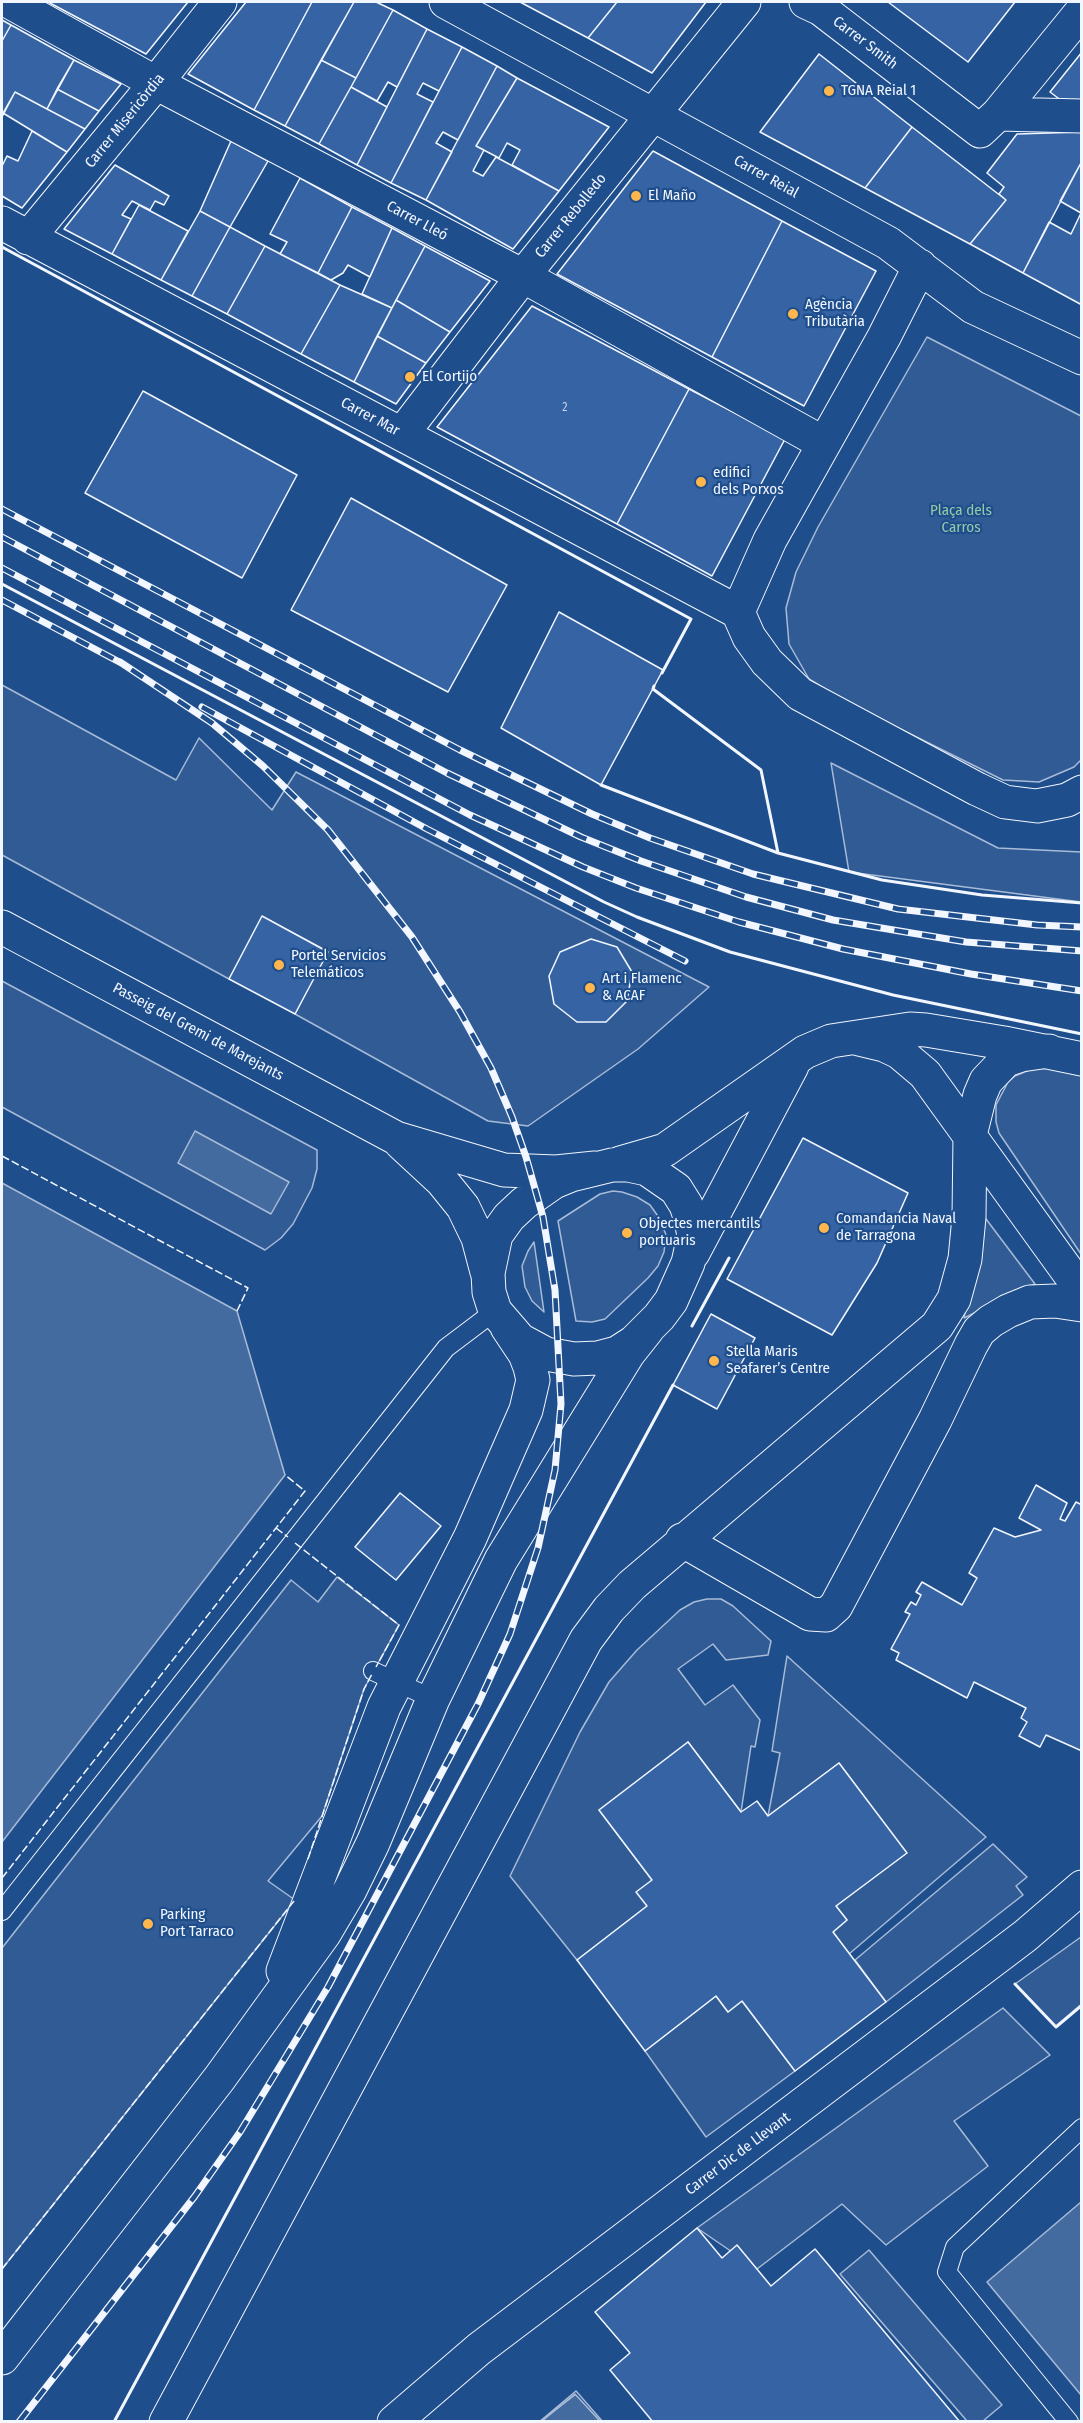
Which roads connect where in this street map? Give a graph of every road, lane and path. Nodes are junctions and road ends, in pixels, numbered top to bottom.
1 (10, 2) edge
2 (219, 2) edge
3 (446, 2) edge
4 (744, 2) edge
5 (806, 2) edge
6 (1082, 11) edge
7 (156, 83) junction
8 (652, 115) junction
9 (1082, 116) edge
10 (989, 123) junction
11 (15, 230) edge
12 (920, 266) junction
13 (523, 276) junction
14 (1082, 357) edge
15 (402, 434) junction
16 (823, 444) junction
17 (738, 612) junction
18 (1082, 792) edge
19 (2, 927) edge
20 (848, 1038) junction
21 (1049, 1051) junction
22 (796, 1059) junction
23 (1082, 1059) edge
24 (970, 1135) junction
25 (396, 1138) junction
26 (604, 1166) junction
27 (688, 1263) junction
28 (488, 1273) junction
29 (1082, 1291) edge
30 (1082, 1305) edge
31 (501, 1319) junction
32 (647, 1330) junction
33 (682, 1540) junction
34 (385, 1676) junction
35 (433, 1699) junction
36 (1082, 1887) edge
37 (2, 1911) edge
38 (271, 2005) junction
39 (1082, 2128) edge
40 (2, 2358) edge
41 (166, 2421) edge
42 (394, 2421) edge
43 (1069, 2421) edge

1 - 7 street, Carrer Lleó
2 - 7 street, Carrer Misericòrdia
3 - 8 street, Carrer Reial
4 - 8 street, Carrer Rebolledo
5 - 10 street, Carrer Smith
6 - 10 street
7 - 11 street, Carrer Misericòrdia
7 - 13 street, Carrer Lleó
8 - 12 street, Carrer Reial
8 - 13 street, Carrer Rebolledo
9 - 10 street
11 - 15 street, Carrer Mar
12 - 14 street, Carrer Reial
12 - 16 street
13 - 15 street, Carrer Rebolledo
13 - 16 street, Carrer Lleó
15 - 17 street, Carrer Mar
16 - 17 street
17 - 18 street
19 - 25 street, Passeig del Gremi de Marejants
20 - 21 street
20 - 22 street
20 - 24 street
21 - 23 street
21 - 24 street
22 - 26 street
22 - 27 street
24 - 29 street
24 - 33 street
25 - 26 street, Passeig del Gremi de Marejants
25 - 28 street, Passeig del Gremi de Marejants
26 - 27 street
26 - 28 street
27 - 32 street
28 - 31 street
30 - 33 street
31 - 32 street
31 - 34 street
31 - 37 lane
32 - 35 street
33 - 41 street
34 - 35 lane
34 - 38 street
35 - 38 street
36 - 42 street, Carrer Dic de Llevant
38 - 40 street
39 - 43 lane

